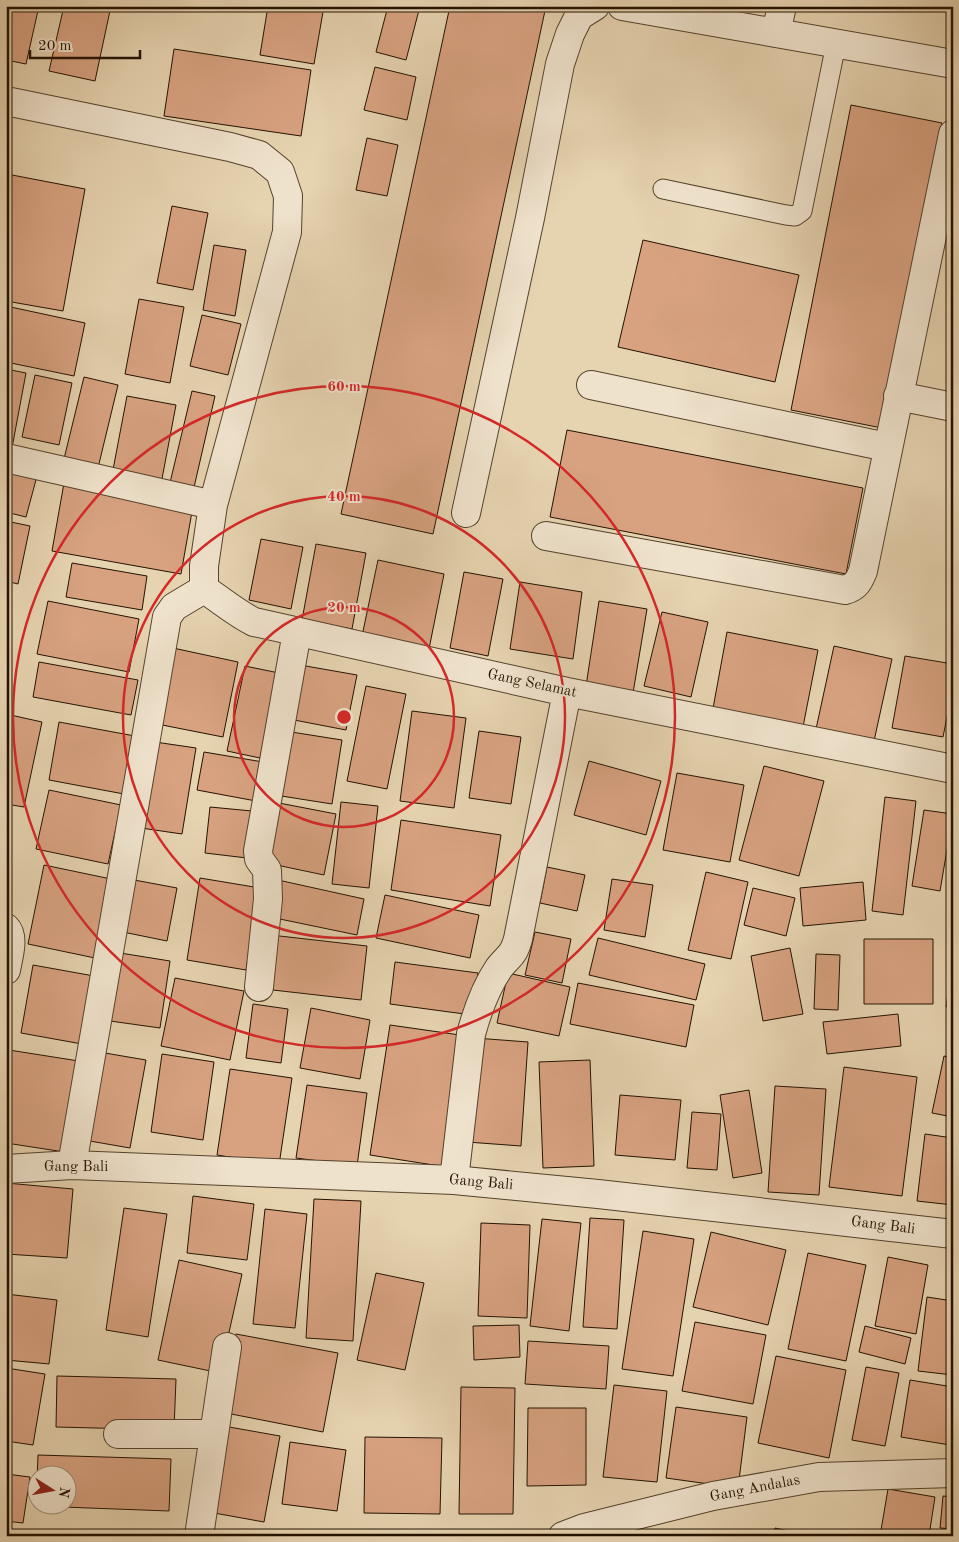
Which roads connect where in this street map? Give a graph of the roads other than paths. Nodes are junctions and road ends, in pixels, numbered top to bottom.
1 (595, 6) edge
2 (622, 6) edge
3 (782, 6) edge
4 (776, 33) junction
5 (836, 44) junction
6 (953, 64) edge
7 (6, 101) edge
8 (953, 134) edge
9 (663, 189) dead end
10 (591, 385) dead end
11 (898, 396) junction
12 (953, 407) edge
13 (887, 447) junction
14 (6, 458) edge
15 (213, 505) junction
16 (466, 513) dead end
17 (546, 536) dead end
18 (204, 589) junction
19 (297, 632) junction
20 (567, 692) junction
21 (953, 770) edge
22 (6, 928) edge
23 (6, 970) edge
24 (259, 987) dead end
25 (72, 1165) junction
26 (6, 1169) edge
27 (454, 1180) junction
28 (953, 1234) edge
29 (227, 1347) dead end
30 (118, 1434) dead end
31 (214, 1434) junction
32 (953, 1473) edge
33 (199, 1536) edge
34 (563, 1536) edge

1 - 16 street
2 - 4 street
3 - 4 street
4 - 5 street
5 - 6 street
5 - 9 lane
7 - 15 street
8 - 11 street
10 - 13 street
11 - 12 street
11 - 13 street
13 - 17 street
14 - 15 street
15 - 18 street
18 - 19 street, Gang Selamat
18 - 25 street
19 - 20 street, Gang Selamat
19 - 24 street
20 - 21 street, Gang Selamat
20 - 27 street
22 - 23 street
25 - 26 street, Gang Bali
25 - 27 street, Gang Bali
27 - 28 street, Gang Bali
29 - 31 street
30 - 31 street
31 - 33 street
32 - 34 street, Gang Andalas

